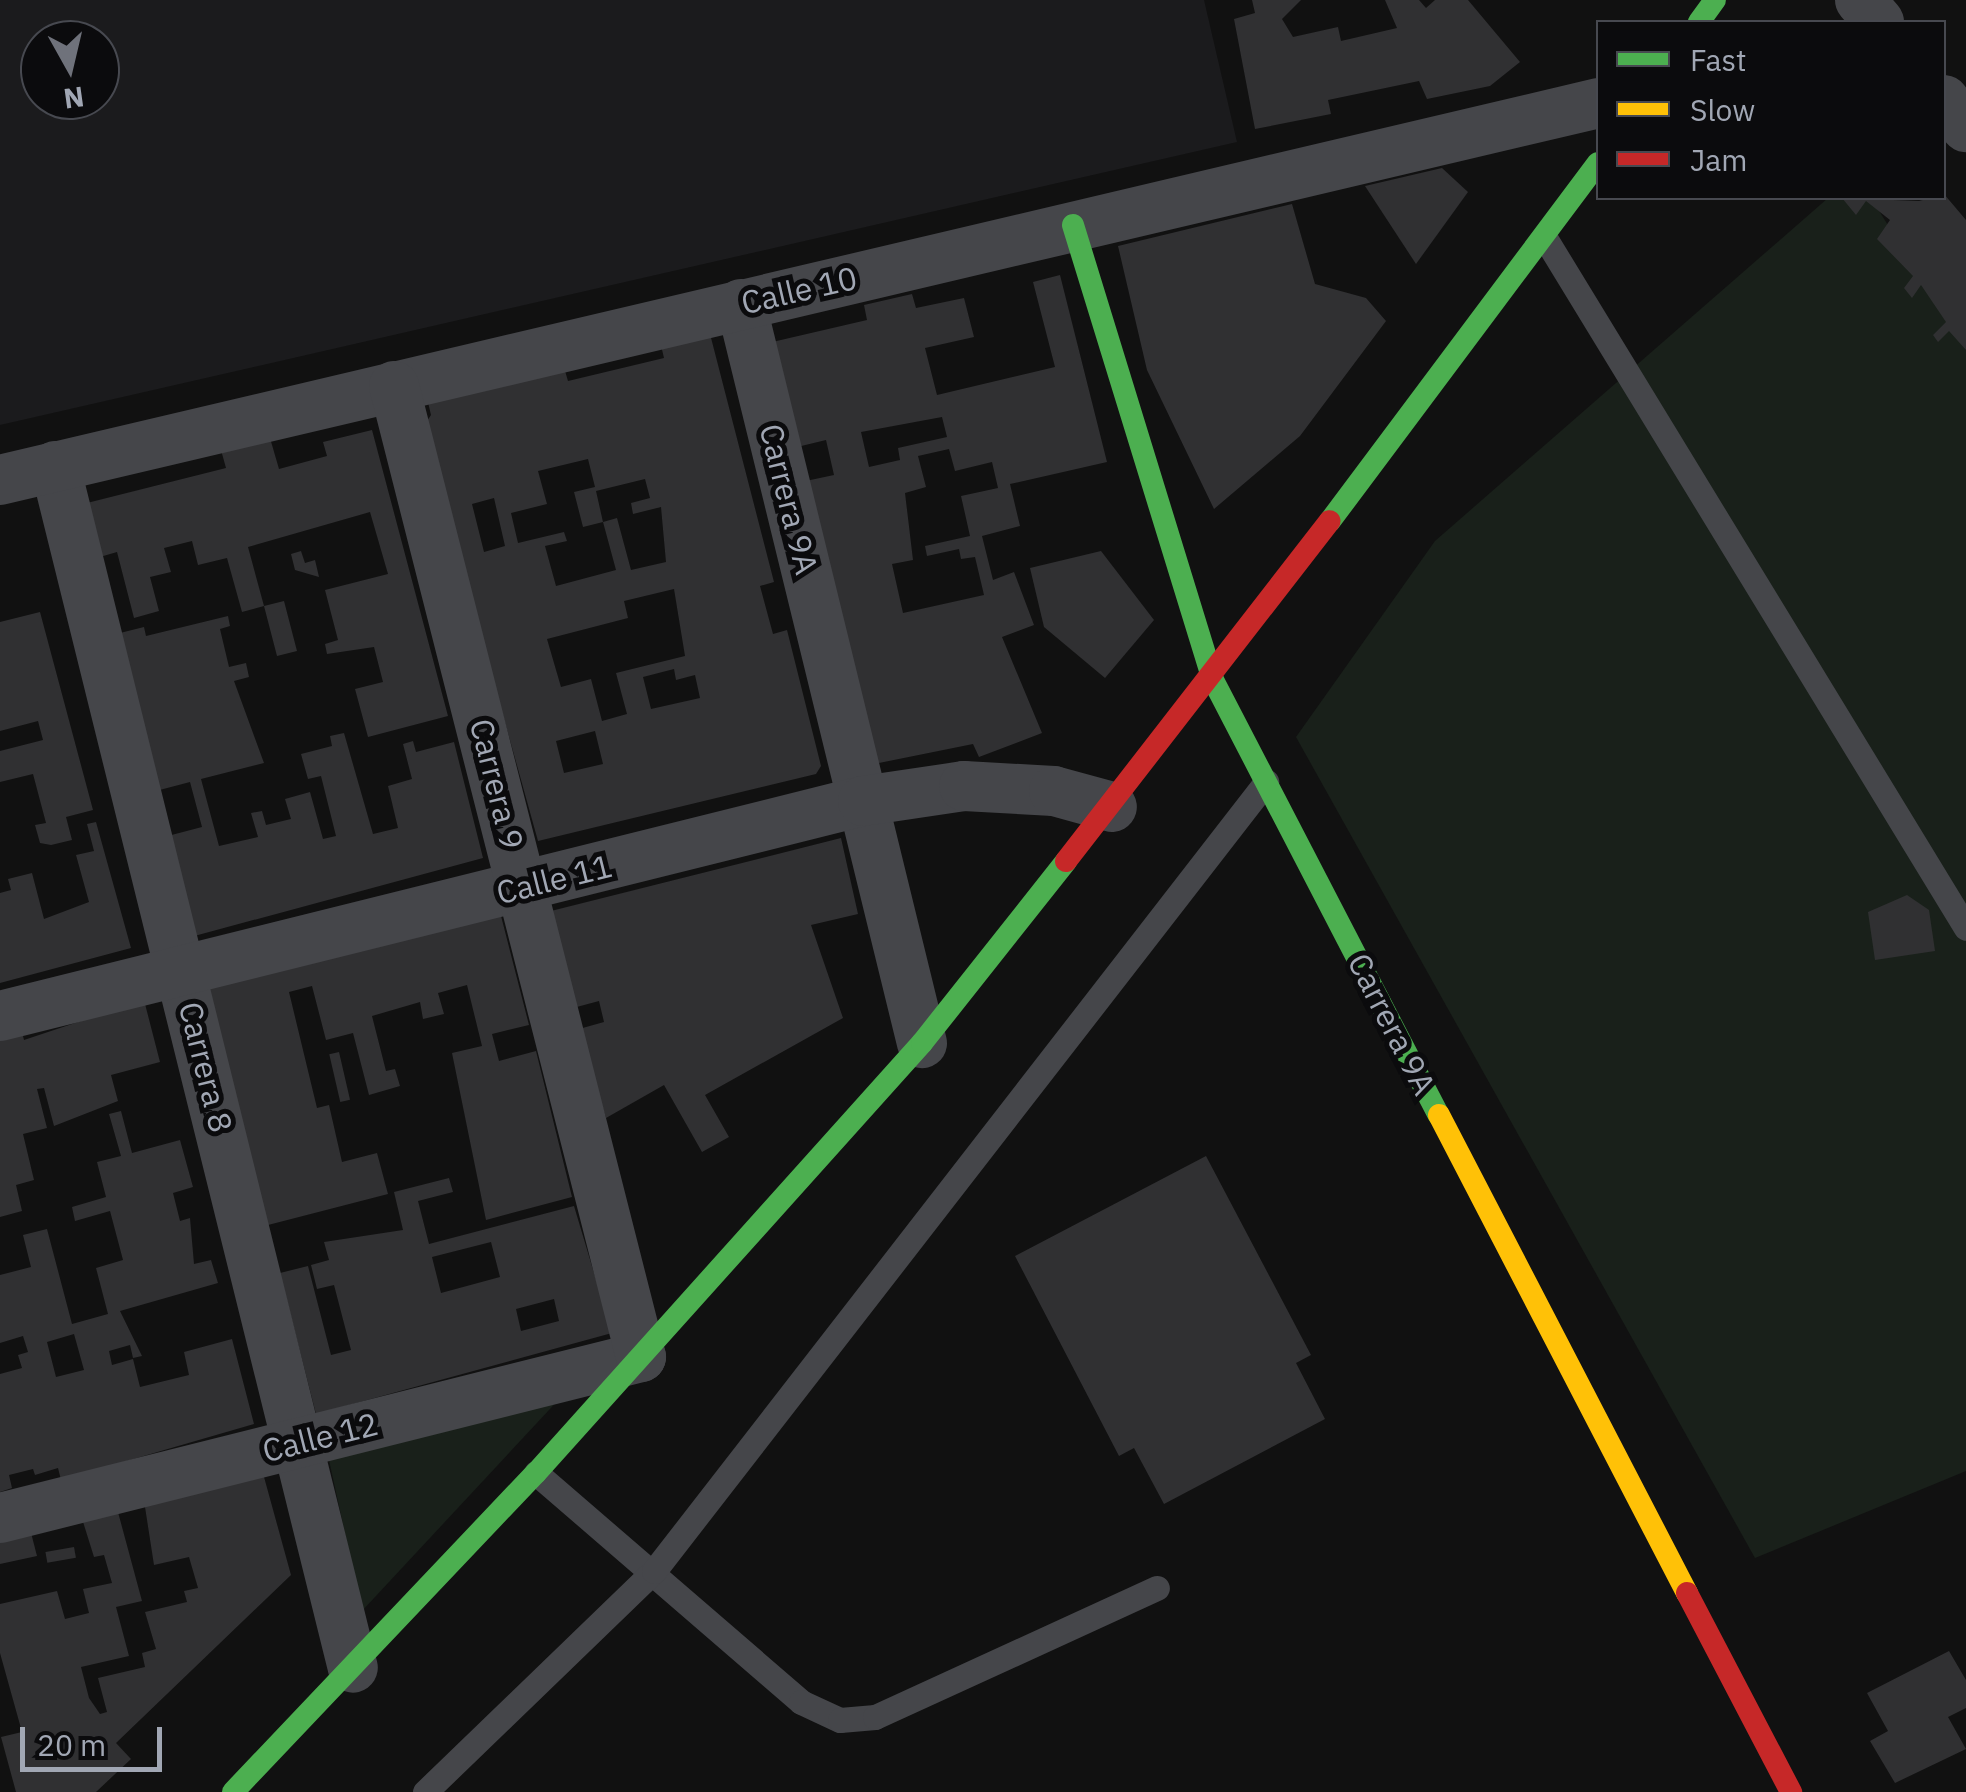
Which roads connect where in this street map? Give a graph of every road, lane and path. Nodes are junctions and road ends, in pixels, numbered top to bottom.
1 (1860, 0) edge
2 (1877, 20) edge
3 (1946, 102) edge
4 (1596, 103) edge
5 (1966, 127) edge
6 (1596, 165) edge
7 (1073, 225) junction
8 (1545, 238) junction
9 (742, 304) junction
10 (394, 386) junction
11 (54, 466) junction
12 (0, 480) edge
13 (1212, 678) junction
14 (1266, 782) junction
15 (863, 801) junction
16 (1112, 806) junction
17 (523, 887) junction
18 (1966, 928) edge
19 (182, 970) junction
20 (0, 1016) edge
21 (922, 1043) junction
22 (641, 1357) junction
23 (300, 1442) junction
24 (536, 1472) junction
25 (0, 1518) edge
26 (654, 1570) junction
27 (1157, 1588) dead end
28 (353, 1668) junction
29 (233, 1792) edge
30 (426, 1792) edge
31 (1790, 1792) edge

1 - 2 street
3 - 5 street
4 - 7 street, Calle 10
6 - 8 main road
7 - 9 street, Calle 10
7 - 13 main road, Carrera 9A
8 - 13 main road
8 - 18 lane
9 - 10 street, Calle 10
9 - 15 street, Carrera 9A
10 - 11 street, Calle 10
10 - 17 street, Carrera 9
11 - 12 street, Calle 10
11 - 19 street, Carrera 8
13 - 14 main road, Carrera 9A
13 - 16 main road
14 - 26 lane
14 - 31 main road, Carrera 9A
15 - 16 street, Calle 11
15 - 17 street, Calle 11
15 - 21 street, Carrera 9A
16 - 21 main road
17 - 19 street, Calle 11
17 - 22 street, Carrera 9
19 - 20 street, Calle 11
19 - 23 street, Carrera 8
21 - 22 main road
22 - 23 street, Calle 12
22 - 24 main road
23 - 25 street, Calle 12
23 - 28 street, Carrera 8
24 - 26 lane
24 - 28 main road
26 - 27 lane
26 - 30 lane
28 - 29 main road

